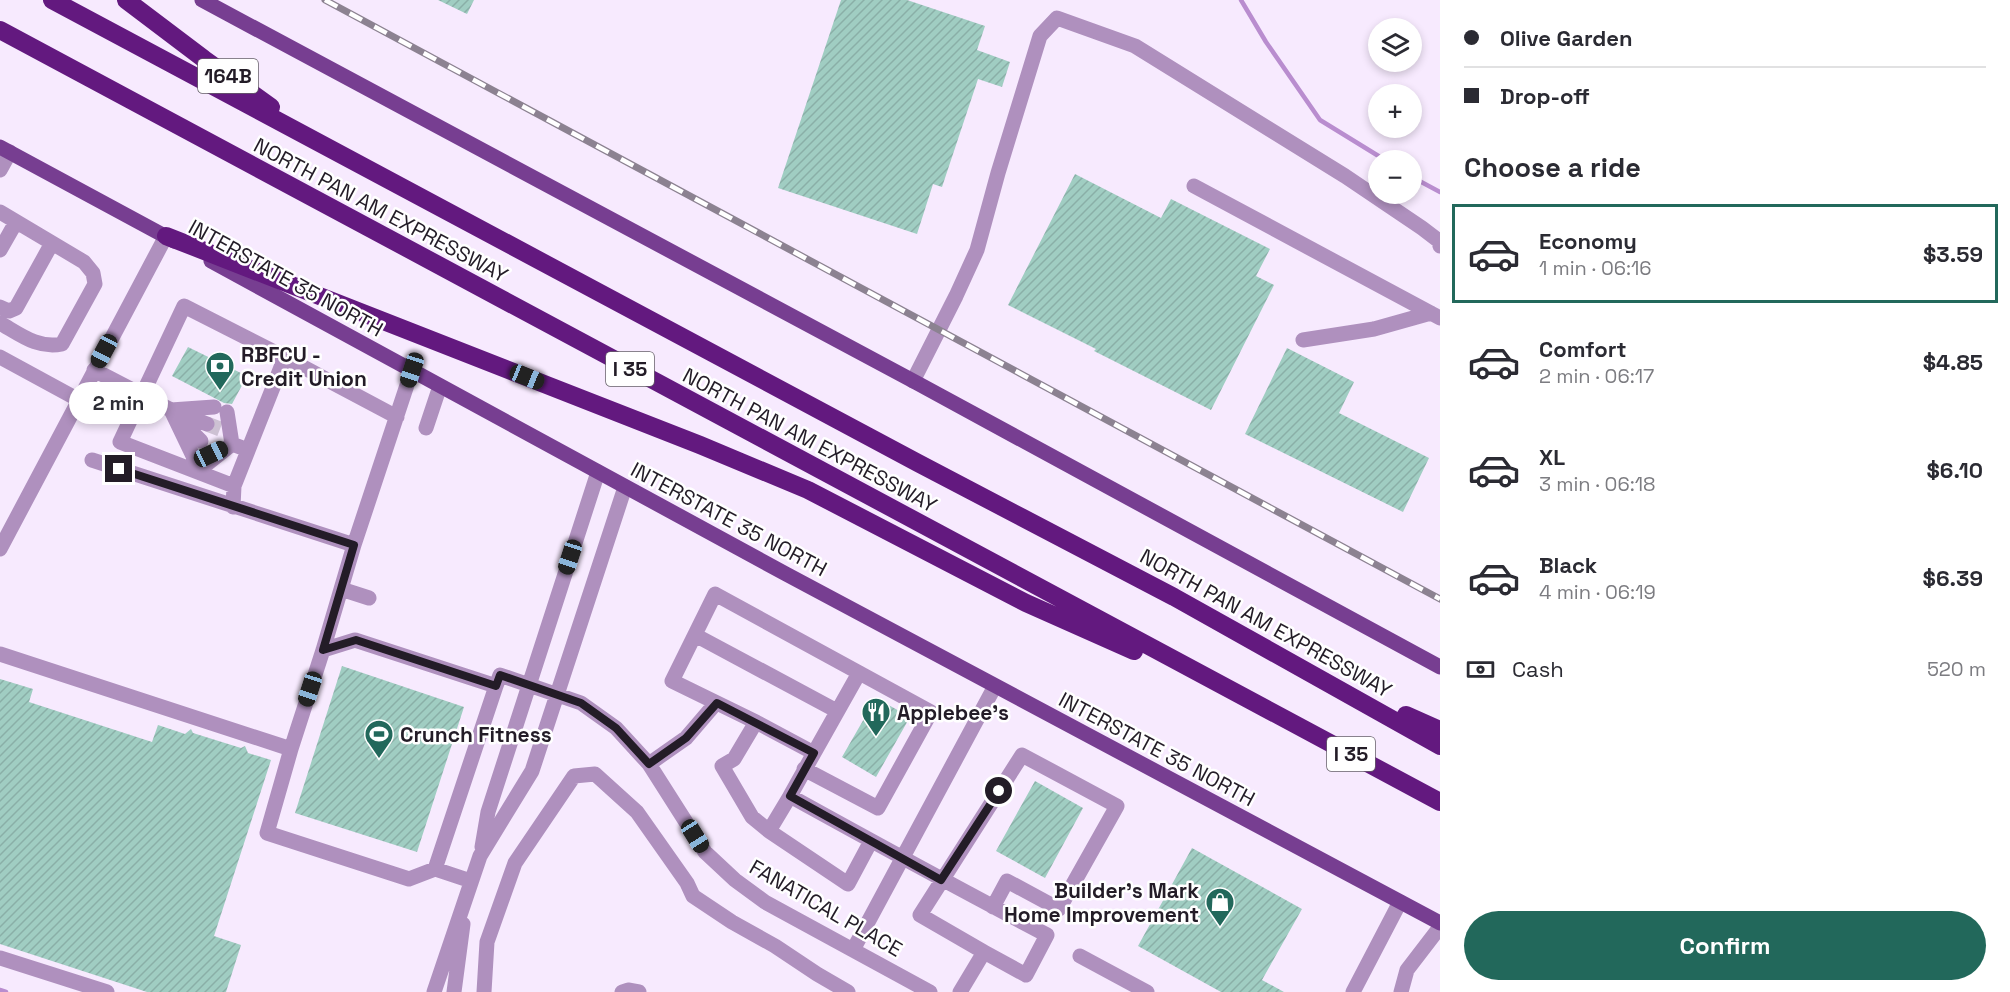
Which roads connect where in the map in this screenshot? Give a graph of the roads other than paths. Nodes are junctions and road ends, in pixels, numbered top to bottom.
1 (52, 0) edge
2 (126, 0) edge
3 (202, 0) edge
4 (0, 30) edge
5 (5, 149) edge
6 (331, 150) junction
7 (0, 170) edge
8 (1194, 186) dead end
9 (0, 212) edge
10 (16, 222) junction
11 (166, 236) junction
12 (52, 243) junction
13 (1440, 246) edge
14 (0, 250) edge
15 (0, 307) edge
16 (1435, 315) edge
17 (0, 323) edge
18 (1303, 340) dead end
19 (0, 357) edge
20 (285, 357) junction
21 (94, 370) junction
22 (412, 370) junction
23 (913, 381) junction
24 (440, 386) junction
25 (141, 395) junction
26 (79, 400) junction
27 (171, 410) junction
28 (397, 417) junction
29 (426, 428) dead end
30 (211, 435) junction
31 (232, 444) junction
32 (248, 450) junction
33 (92, 460) dead end
34 (598, 472) junction
35 (234, 486) junction
36 (625, 486) junction
37 (233, 507) junction
38 (2, 541) edge
39 (354, 545) junction
40 (341, 589) junction
41 (369, 598) dead end
42 (695, 635) junction
43 (323, 650) junction
44 (0, 654) edge
45 (1440, 668) edge
46 (859, 673) junction
47 (1322, 679) junction
48 (529, 685) junction
49 (496, 686) junction
50 (995, 686) junction
51 (556, 694) junction
52 (717, 703) junction
53 (1262, 707) junction
54 (837, 711) junction
55 (756, 722) junction
56 (1440, 730) edge
57 (1440, 746) edge
58 (291, 749) junction
59 (814, 753) junction
60 (649, 764) junction
61 (804, 769) junction
62 (790, 796) junction
63 (1440, 802) edge
64 (769, 831) junction
65 (871, 841) junction
66 (480, 856) junction
67 (902, 859) junction
68 (435, 869) junction
69 (941, 880) junction
70 (469, 885) junction
71 (1400, 902) junction
72 (993, 907) junction
73 (1440, 925) edge
74 (853, 950) junction
75 (984, 952) junction
76 (1080, 956) dead end
77 (0, 958) edge
78 (107, 992) edge
79 (434, 992) edge
80 (454, 992) edge
81 (484, 992) edge
82 (622, 992) edge
83 (639, 992) edge
84 (848, 992) edge
85 (930, 992) edge
86 (960, 992) edge
87 (1147, 992) edge
88 (1353, 992) edge
89 (1401, 992) edge

1 - 6 highway, NORTH PAN AM EXPRESSWAY / I 35
2 - 6 highway, 164B
3 - 23 main road
4 - 53 highway, NORTH PAN AM EXPRESSWAY / I 35
5 - 7 street
5 - 11 main road, INTERSTATE 35 NORTH
6 - 47 highway, NORTH PAN AM EXPRESSWAY / I 35
8 - 16 street
9 - 10 street
10 - 12 street
10 - 14 street
11 - 21 street
11 - 22 main road, INTERSTATE 35 NORTH
11 - 53 highway
12 - 15 street
12 - 17 street
13 - 23 street
16 - 18 street
19 - 26 street
20 - 25 street
20 - 28 street
20 - 32 street
21 - 25 street
21 - 26 street
22 - 24 main road, INTERSTATE 35 NORTH
22 - 28 street
23 - 45 main road
24 - 29 street
24 - 34 main road, INTERSTATE 35 NORTH
25 - 27 street
25 - 35 street
26 - 38 street
27 - 30 street
27 - 30 street
27 - 30 street
28 - 39 street
30 - 31 street
30 - 31 street
30 - 31 street
31 - 32 street
32 - 35 street
33 - 37 street
34 - 36 main road, INTERSTATE 35 NORTH
34 - 48 street
35 - 37 street
36 - 50 main road, INTERSTATE 35 NORTH
36 - 51 street
37 - 39 street
39 - 40 street
40 - 41 street
40 - 43 street
42 - 46 street
42 - 52 street
42 - 54 street
43 - 49 street
43 - 58 street
44 - 58 street
46 - 54 street
46 - 61 street
47 - 56 highway
47 - 57 highway, NORTH PAN AM EXPRESSWAY / I 35
48 - 49 street, FANATICAL PLACE
48 - 51 street, FANATICAL PLACE
48 - 66 street
49 - 68 street
50 - 67 street
50 - 71 main road, INTERSTATE 35 NORTH
51 - 60 street, FANATICAL PLACE
51 - 66 street
52 - 55 street
52 - 60 street
53 - 63 highway, NORTH PAN AM EXPRESSWAY / I 35
54 - 59 street
55 - 59 street
55 - 64 street
58 - 68 street
59 - 61 street
60 - 74 street, FANATICAL PLACE
61 - 62 street
62 - 64 street
62 - 65 street
64 - 65 street
65 - 67 street
66 - 70 street
67 - 69 street
67 - 74 street
68 - 70 street
69 - 72 street
69 - 72 street
69 - 75 street
70 - 79 street
70 - 80 street
71 - 73 main road, INTERSTATE 35 NORTH
71 - 88 street
72 - 75 street
73 - 89 street
74 - 85 street, FANATICAL PLACE
75 - 86 street
76 - 87 street
77 - 78 street
81 - 84 street
82 - 83 street

